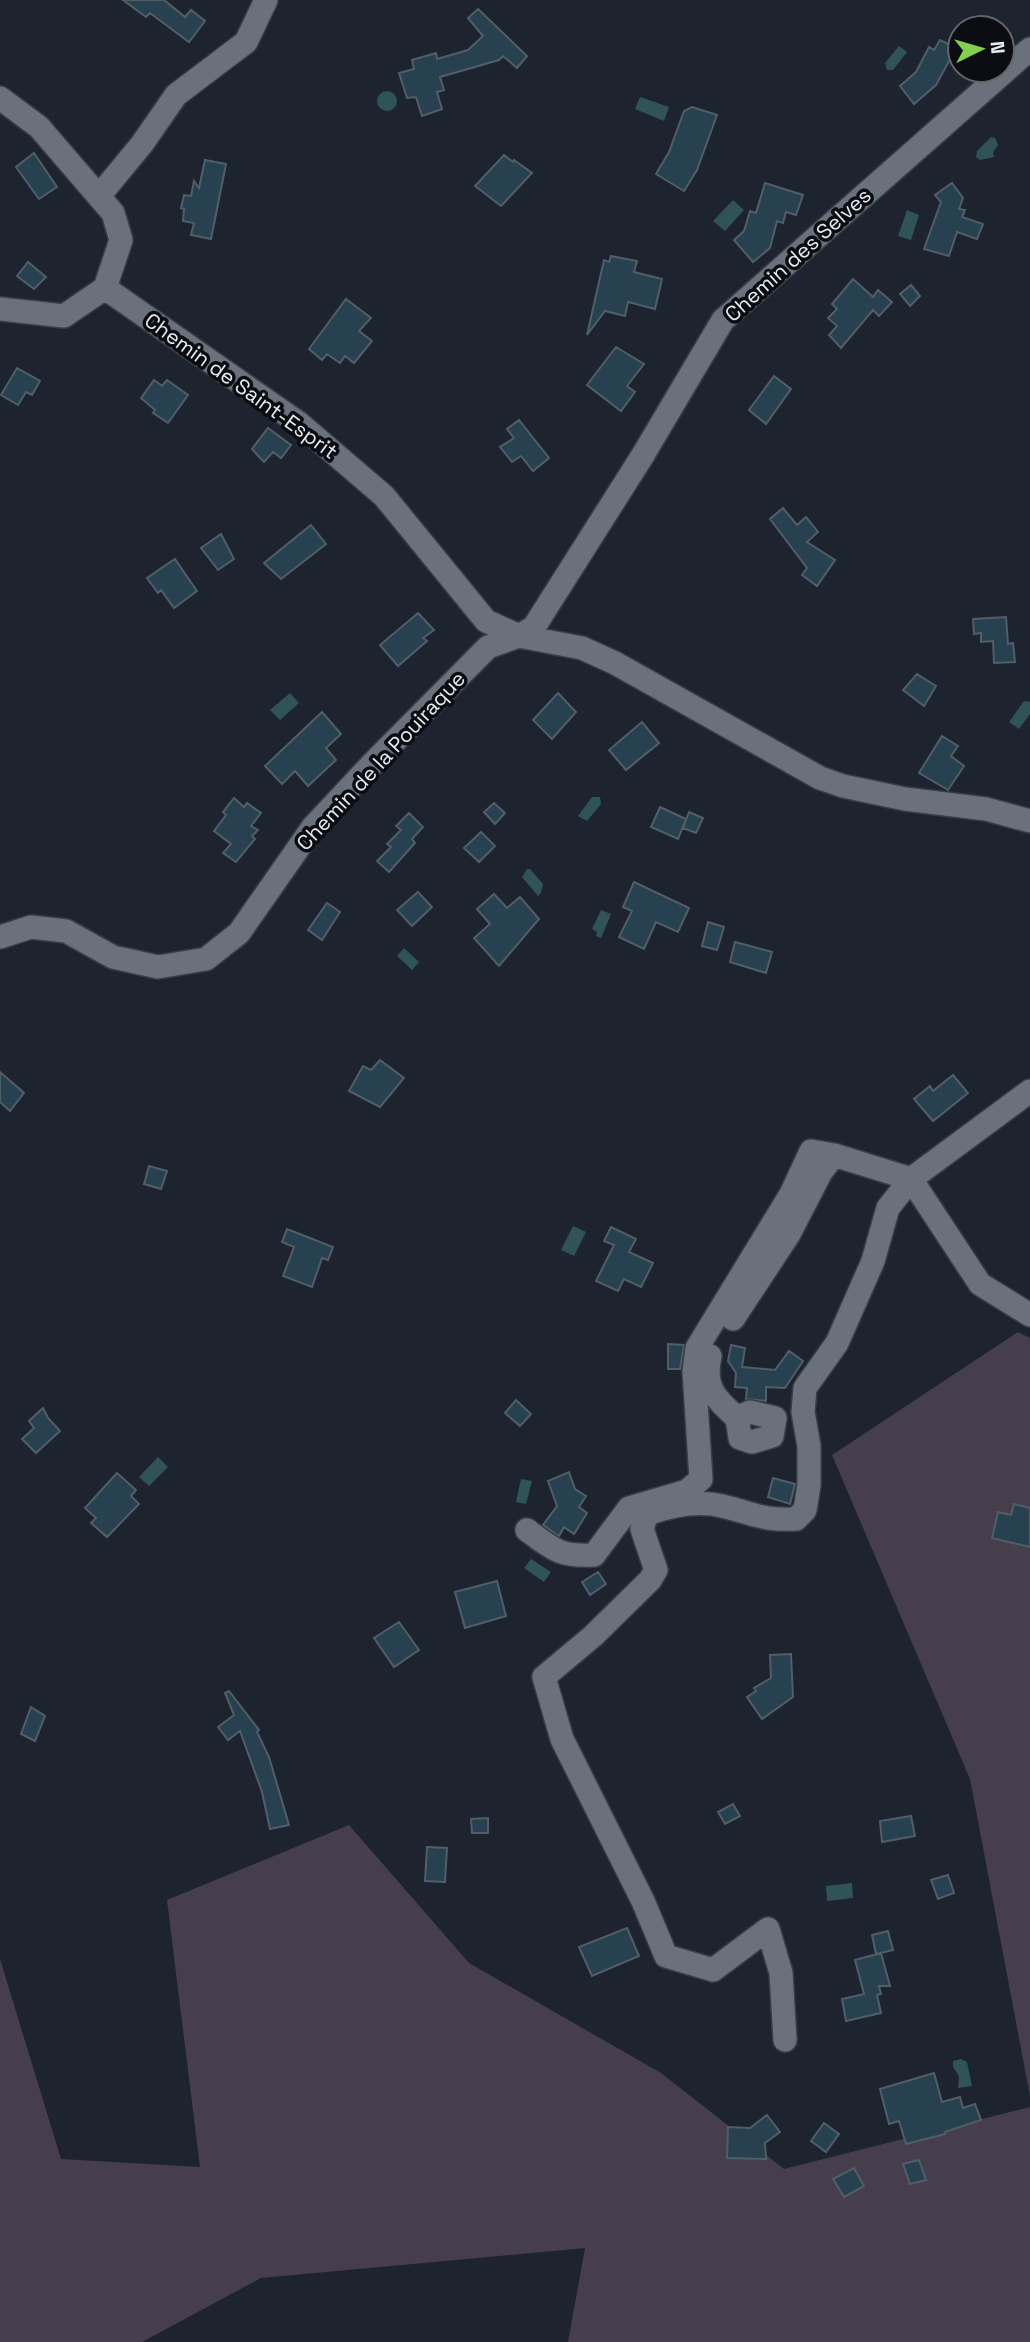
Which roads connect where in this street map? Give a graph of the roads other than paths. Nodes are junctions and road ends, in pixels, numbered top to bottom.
1 (266, 0) edge
2 (1030, 49) edge
3 (0, 98) edge
4 (99, 196) junction
5 (105, 288) junction
6 (0, 309) edge
7 (519, 636) junction
8 (1030, 821) edge
9 (0, 937) edge
10 (1030, 1091) edge
11 (834, 1155) junction
12 (911, 1179) junction
13 (1030, 1315) edge
14 (737, 1418) dead end
15 (527, 1530) dead end
16 (785, 2040) dead end

1 - 4 street
2 - 7 street, Chemin des Selves
3 - 4 street
4 - 5 street
5 - 6 street
5 - 7 street, Chemin de Saint-Esprit
7 - 8 street, Chemin de Saint-Esprit
7 - 9 street, Chemin de la Pouiraque
10 - 12 street
11 - 12 street
11 - 14 street
11 - 15 street
12 - 13 street
12 - 16 street

